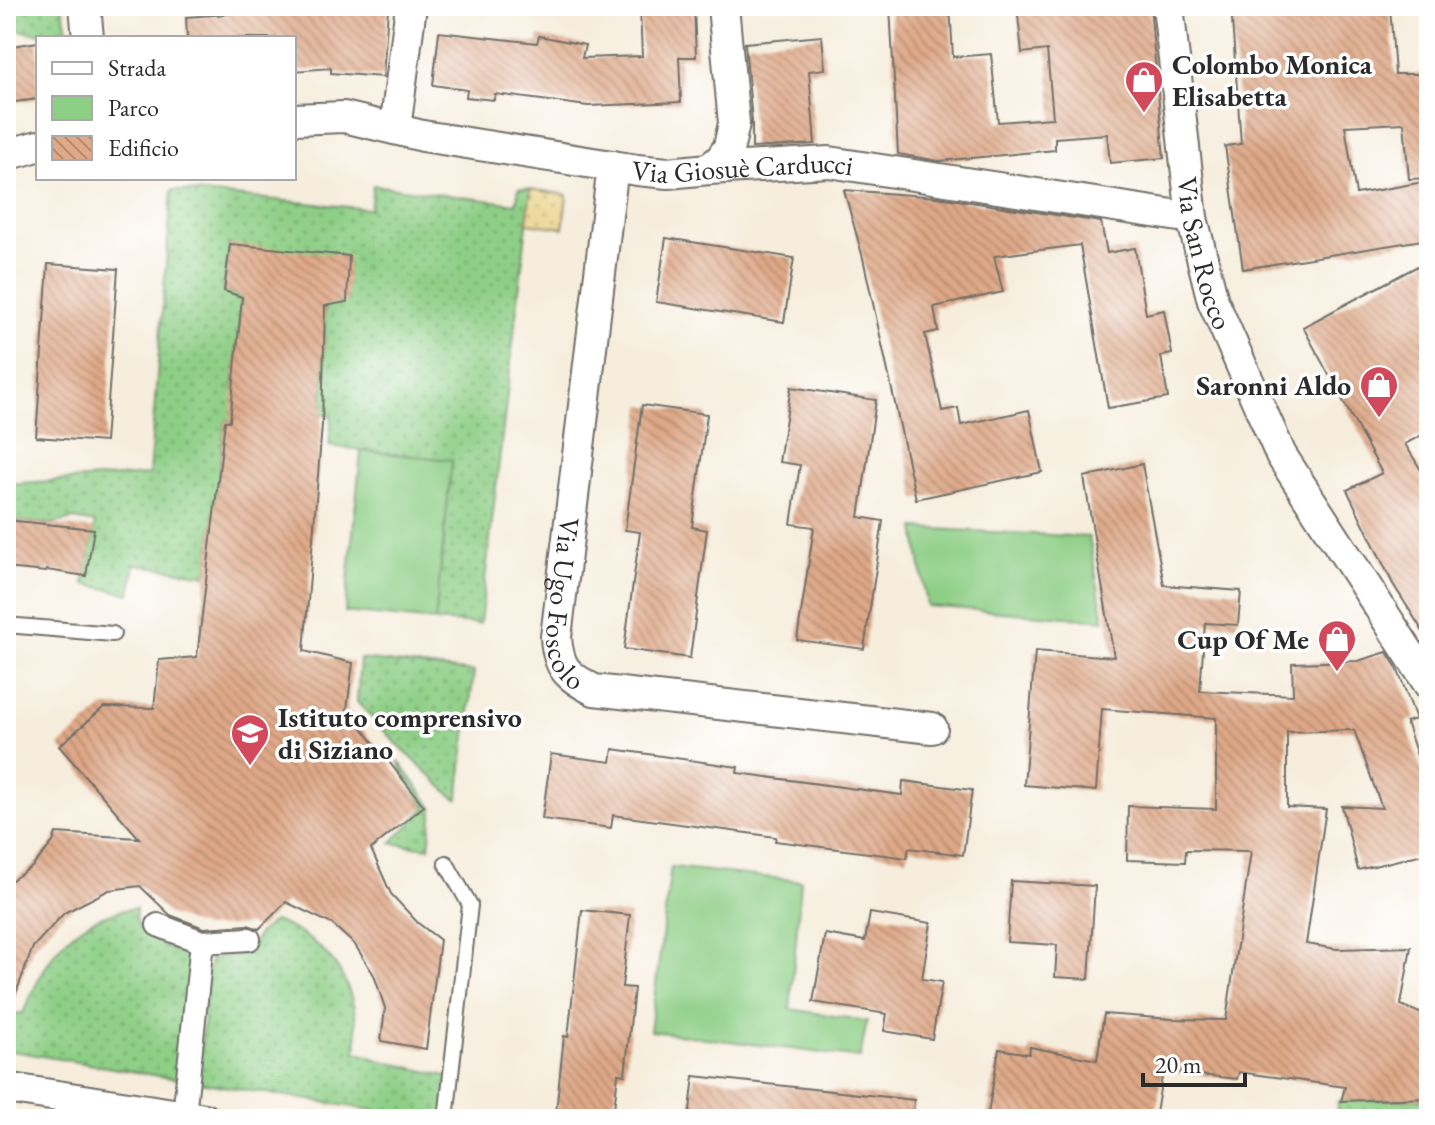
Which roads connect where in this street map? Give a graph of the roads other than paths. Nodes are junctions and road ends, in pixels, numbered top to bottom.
1 (85, 6) edge
2 (411, 6) edge
3 (723, 6) edge
4 (1168, 6) edge
5 (88, 36) edge
6 (296, 119) edge
7 (395, 129) junction
8 (36, 147) edge
9 (6, 155) edge
10 (613, 166) junction
11 (709, 169) junction
12 (1192, 218) junction
13 (6, 625) edge
14 (113, 634) dead end
15 (1429, 684) edge
16 (932, 728) dead end
17 (446, 863) dead end
18 (158, 925) dead end
19 (249, 939) dead end
20 (202, 942) junction
21 (6, 1088) edge
22 (194, 1117) edge
23 (446, 1119) edge

1 - 5 street
2 - 7 street
3 - 11 street
4 - 12 street, Via San Rocco
6 - 7 street, Via Giosuè Carducci
7 - 10 street, Via Giosuè Carducci
8 - 9 street
10 - 11 street, Via Giosuè Carducci
10 - 16 street, Via Ugo Foscolo
11 - 12 street, Via Giosuè Carducci
12 - 15 street, Via San Rocco
13 - 14 lane
17 - 23 lane
18 - 20 street
19 - 20 street
20 - 22 street
21 - 22 street

